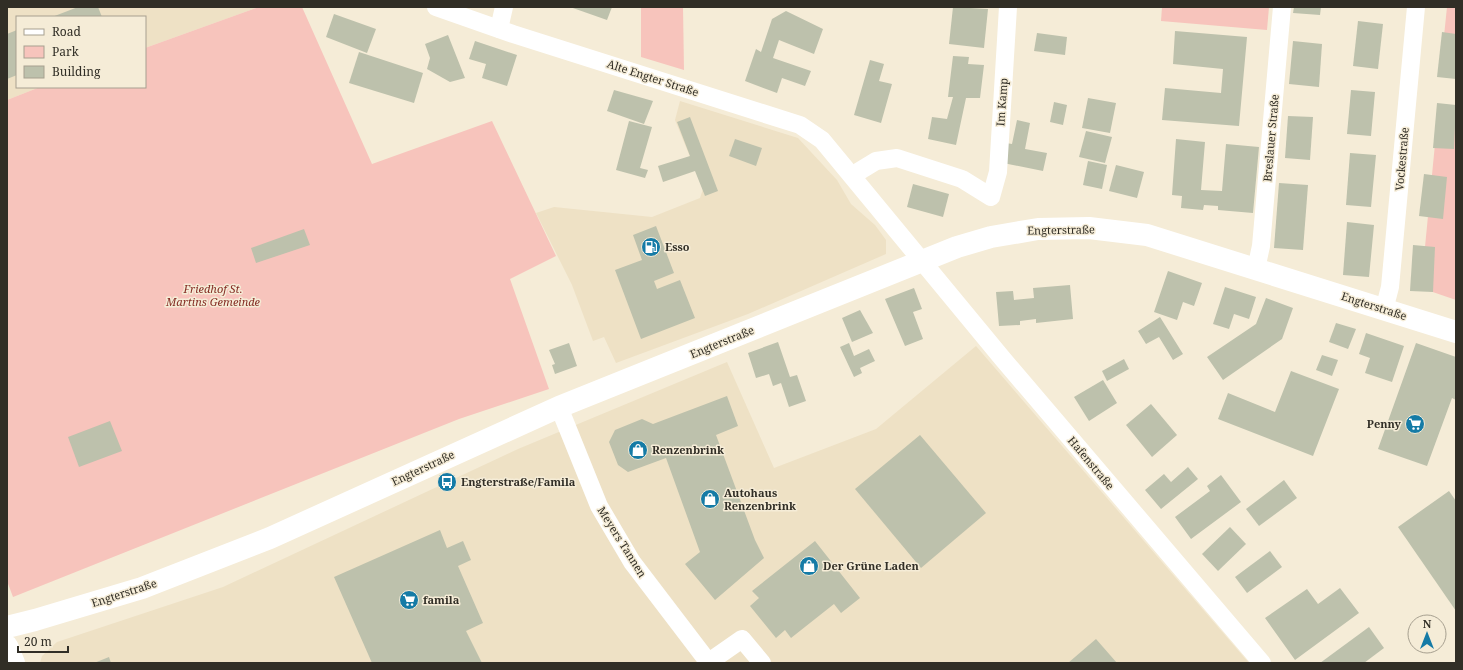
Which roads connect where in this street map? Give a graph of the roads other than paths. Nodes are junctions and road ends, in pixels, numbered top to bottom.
1 (436, 7) edge
2 (504, 7) edge
3 (1008, 7) edge
4 (1282, 7) edge
5 (1416, 7) edge
6 (499, 29) junction
7 (853, 176) junction
8 (922, 262) junction
9 (1256, 269) junction
10 (1384, 310) junction
11 (1456, 332) edge
12 (559, 407) junction
13 (7, 627) edge
14 (7, 646) edge
15 (14, 663) edge
16 (709, 663) edge
17 (762, 663) edge
18 (1262, 663) edge

1 - 6 street, Alte Engter Straße
2 - 6 street
3 - 7 street, Im Kamp
4 - 9 street, Breslauer Straße
5 - 10 street, Vockestraße
6 - 7 street, Alte Engter Straße
7 - 8 street, Alte Engter Straße
8 - 9 main road, Engterstraße
8 - 12 main road, Engterstraße
8 - 18 street, Hafenstraße
9 - 10 main road, Engterstraße
10 - 11 main road, Engterstraße
12 - 13 main road, Engterstraße
12 - 16 street, Meyers Tannen
14 - 15 main road
16 - 17 street

